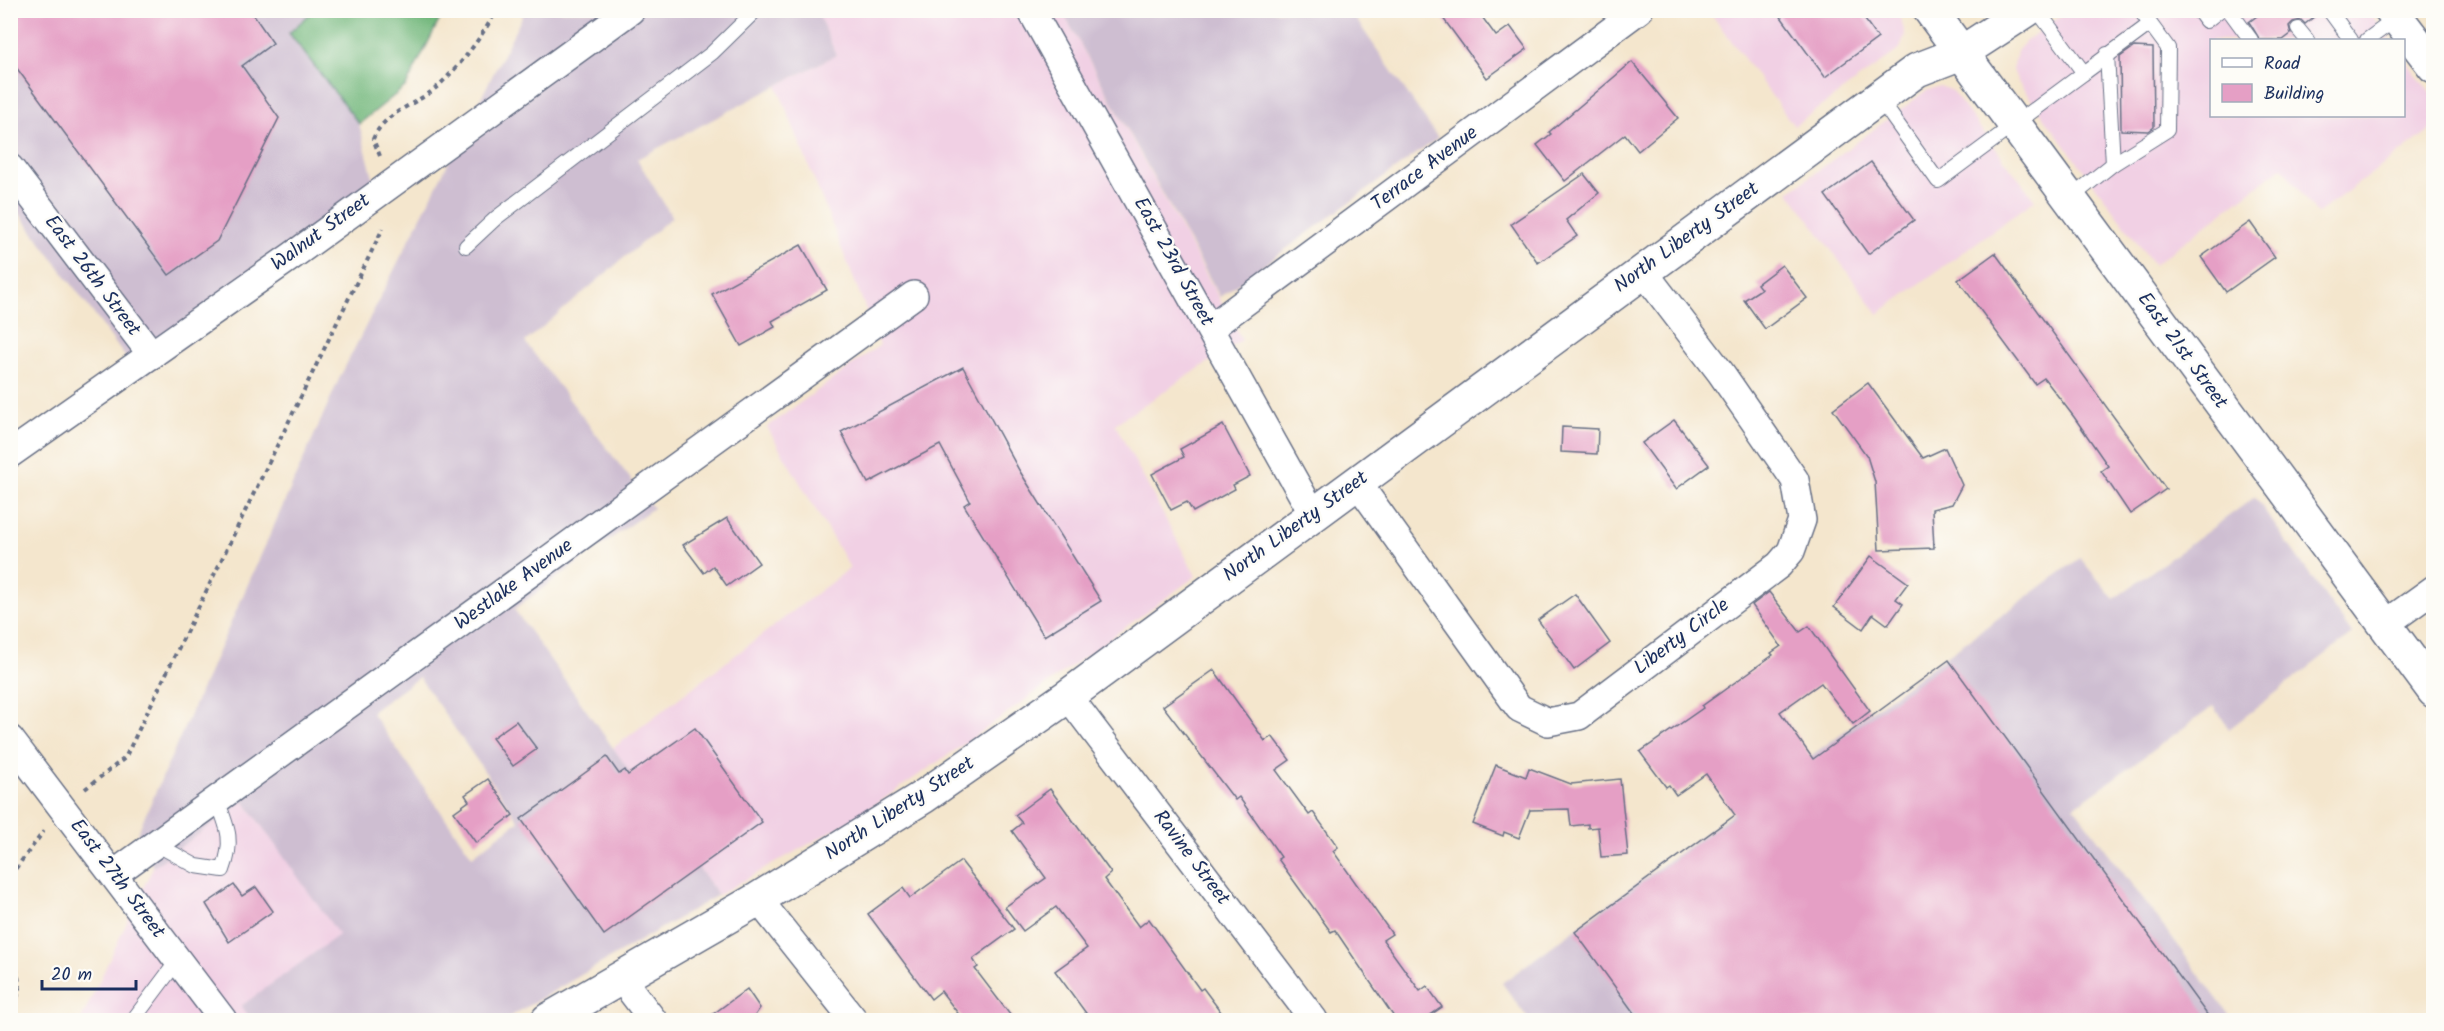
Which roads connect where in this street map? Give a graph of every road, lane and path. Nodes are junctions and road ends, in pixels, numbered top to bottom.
1 (497, 10) edge
2 (631, 10) edge
3 (756, 10) edge
4 (1031, 10) edge
5 (1639, 10) edge
6 (1930, 10) edge
7 (2027, 10) edge
8 (2037, 10) edge
9 (2140, 10) edge
10 (2198, 10) edge
11 (2220, 10) edge
12 (2229, 10) edge
13 (2328, 10) edge
14 (2394, 14) edge
15 (2150, 24) junction
16 (2298, 29) dead end
17 (2250, 39) edge
18 (2306, 39) edge
19 (2350, 39) edge
20 (2368, 39) edge
21 (1961, 53) junction
22 (2107, 54) junction
23 (2433, 66) edge
24 (2084, 73) junction
25 (1879, 98) junction
26 (2014, 125) junction
27 (2113, 164) junction
28 (10, 168) edge
29 (393, 180) junction
30 (2069, 199) junction
31 (466, 246) dead end
32 (1642, 271) junction
33 (914, 295) dead end
34 (1210, 328) junction
35 (152, 355) junction
36 (10, 454) edge
37 (1357, 482) junction
38 (1313, 514) junction
39 (2433, 589) edge
40 (2384, 625) junction
41 (2433, 691) edge
42 (1068, 696) junction
43 (10, 739) edge
44 (217, 800) junction
45 (62, 807) junction
46 (156, 844) junction
47 (114, 874) junction
48 (10, 876) edge
49 (758, 899) junction
50 (10, 923) edge
51 (178, 960) junction
52 (621, 978) junction
53 (10, 1014) edge
54 (133, 1020) edge
55 (223, 1020) edge
56 (548, 1020) edge
57 (653, 1020) edge
58 (854, 1020) edge
59 (1314, 1020) edge

1 - 29 path
2 - 29 street, Walnut Street
3 - 31 lane
4 - 34 street, East 23rd Street
5 - 34 street, Terrace Avenue
6 - 21 street, East 21st Street
7 - 21 street, North Liberty Street
8 - 24 lane
9 - 15 lane
10 - 11 lane
12 - 17 lane
13 - 19 lane
14 - 20 lane
14 - 23 street
15 - 22 lane
15 - 27 lane
16 - 18 lane
21 - 25 street, North Liberty Street
21 - 26 street, East 21st Street
22 - 24 lane
22 - 27 lane
24 - 26 lane
25 - 26 lane
25 - 32 street, North Liberty Street
26 - 30 street, East 21st Street
27 - 30 lane
28 - 35 street, East 26th Street
29 - 35 street, Walnut Street
29 - 45 path
30 - 40 street, East 21st Street
32 - 37 street, North Liberty Street
32 - 37 street, Liberty Circle
33 - 44 street, Westlake Avenue
34 - 38 street, East 23rd Street
35 - 36 street, Walnut Street
37 - 38 street, North Liberty Street
38 - 42 street, North Liberty Street
39 - 40 street
40 - 41 street, East 21st Street
42 - 49 street, North Liberty Street
42 - 59 street, Ravine Street
43 - 45 street, East 27th Street
44 - 46 street, Westlake Avenue
44 - 46 lane
45 - 47 street, East 27th Street
45 - 48 path
46 - 47 street, Westlake Avenue
47 - 51 street, East 27th Street
49 - 52 street, North Liberty Street
49 - 58 street
50 - 53 path
51 - 54 lane
51 - 55 street, East 27th Street
52 - 56 street, North Liberty Street
52 - 57 street

